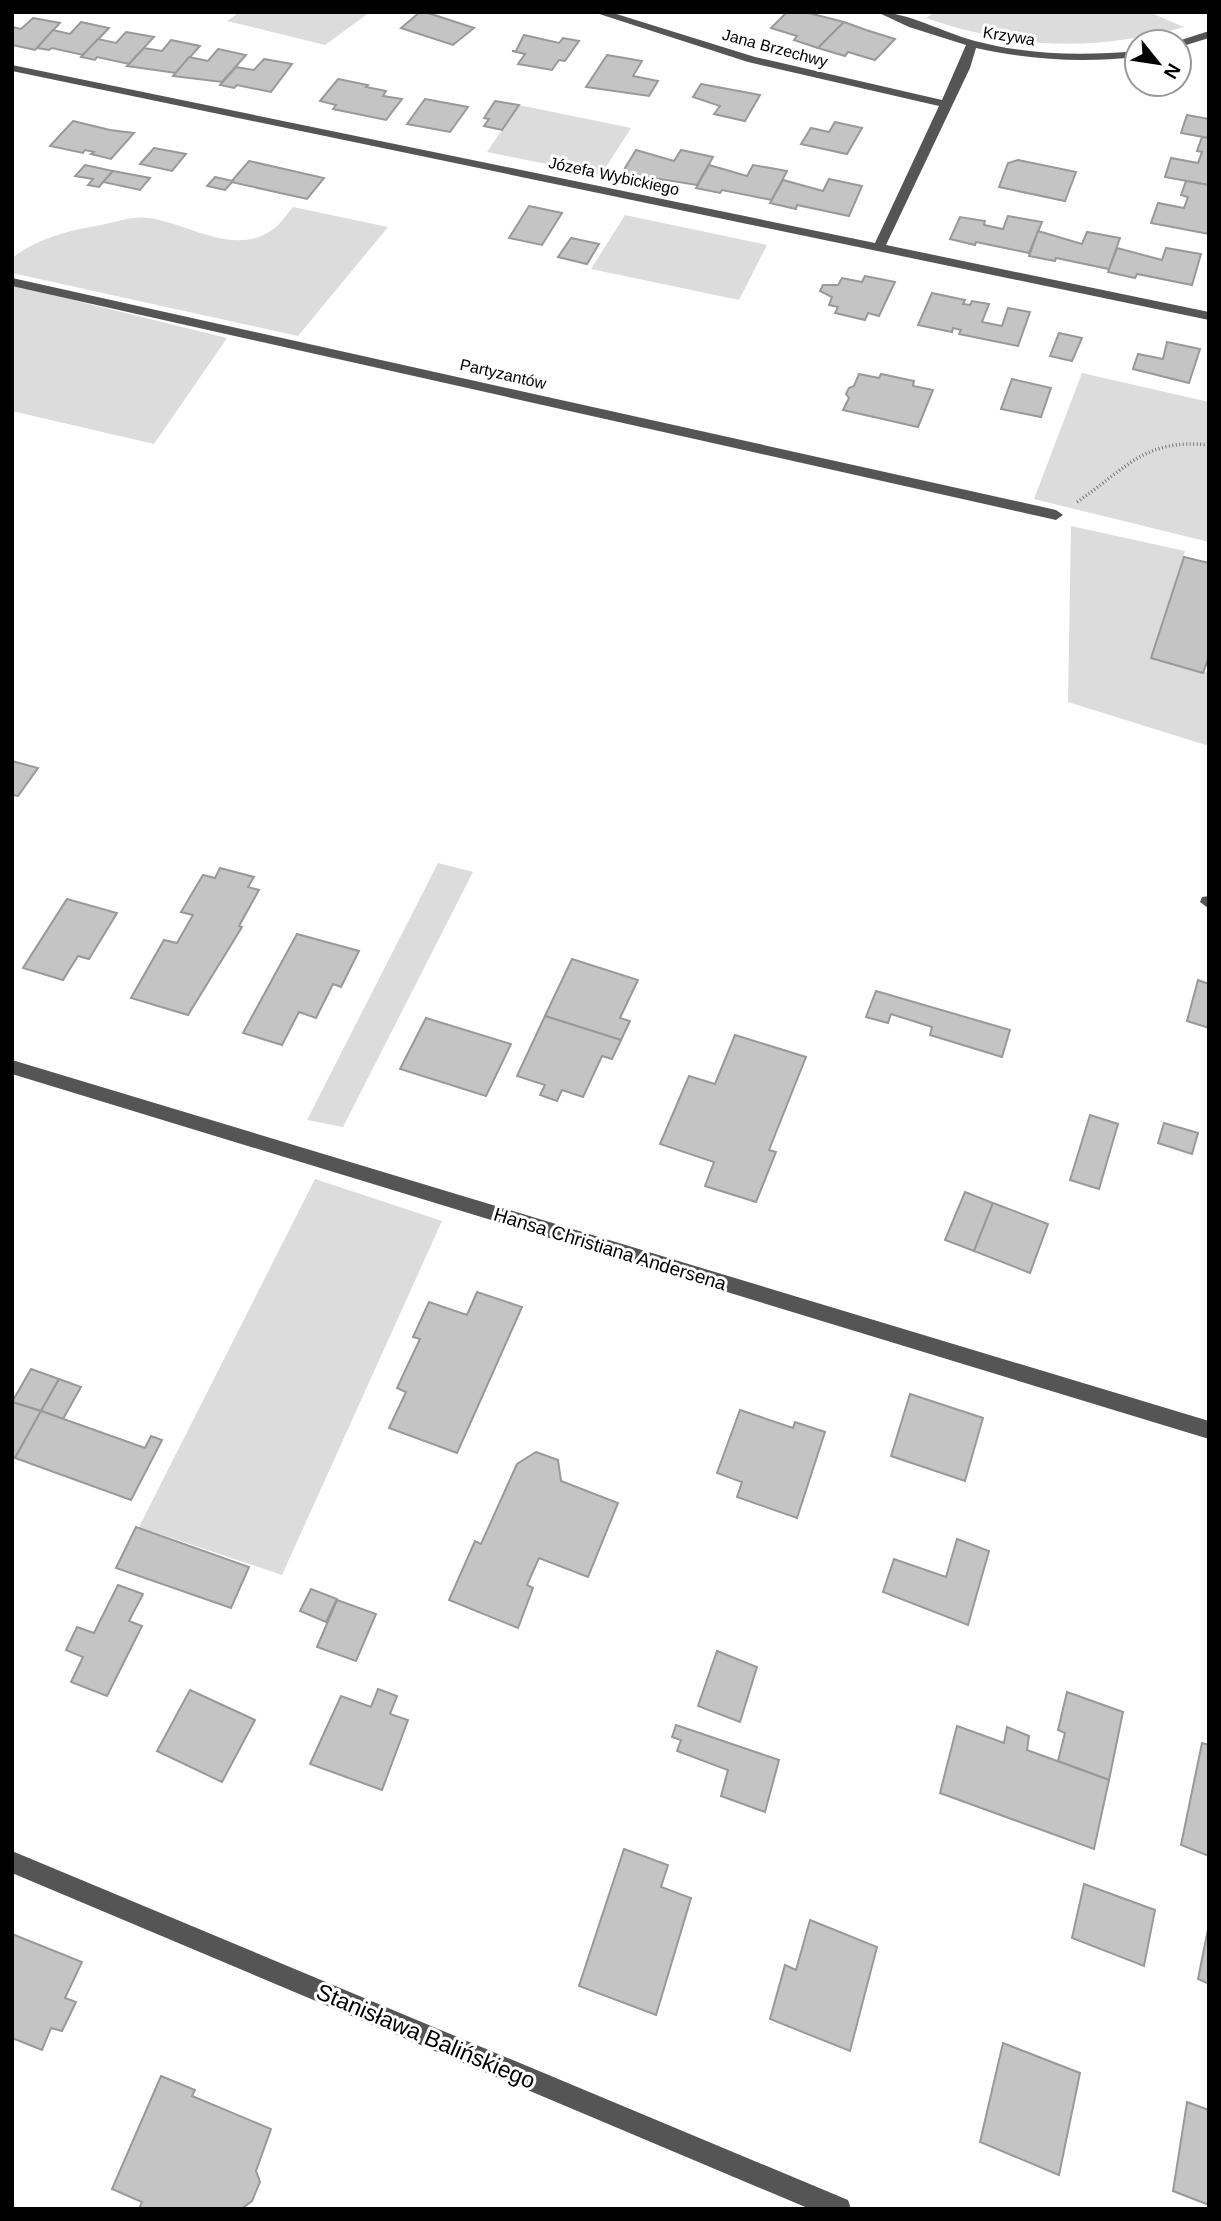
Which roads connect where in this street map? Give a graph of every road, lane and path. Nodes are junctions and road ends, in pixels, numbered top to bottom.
1 (598, 12) edge
2 (882, 12) edge
3 (971, 46) junction
4 (1123, 55) edge
5 (12, 68) edge
6 (946, 104) junction
7 (879, 247) junction
8 (12, 282) edge
9 (1209, 316) edge
10 (1209, 445) edge
11 (1056, 514) joint
12 (12, 1068) edge
13 (1209, 1430) edge
14 (12, 1862) edge
15 (839, 2209) edge

1 - 6 street, Jana Brzechwy
2 - 3 street, Krzywa
3 - 4 street, Krzywa
3 - 6 street
5 - 7 street, Józefa Wybickiego
6 - 7 street
7 - 9 street, Józefa Wybickiego
8 - 11 street, Partyzantów
10 - 11 path
12 - 13 street, Hansa Christiana Andersena
14 - 15 street, Stanisława Balińskiego

